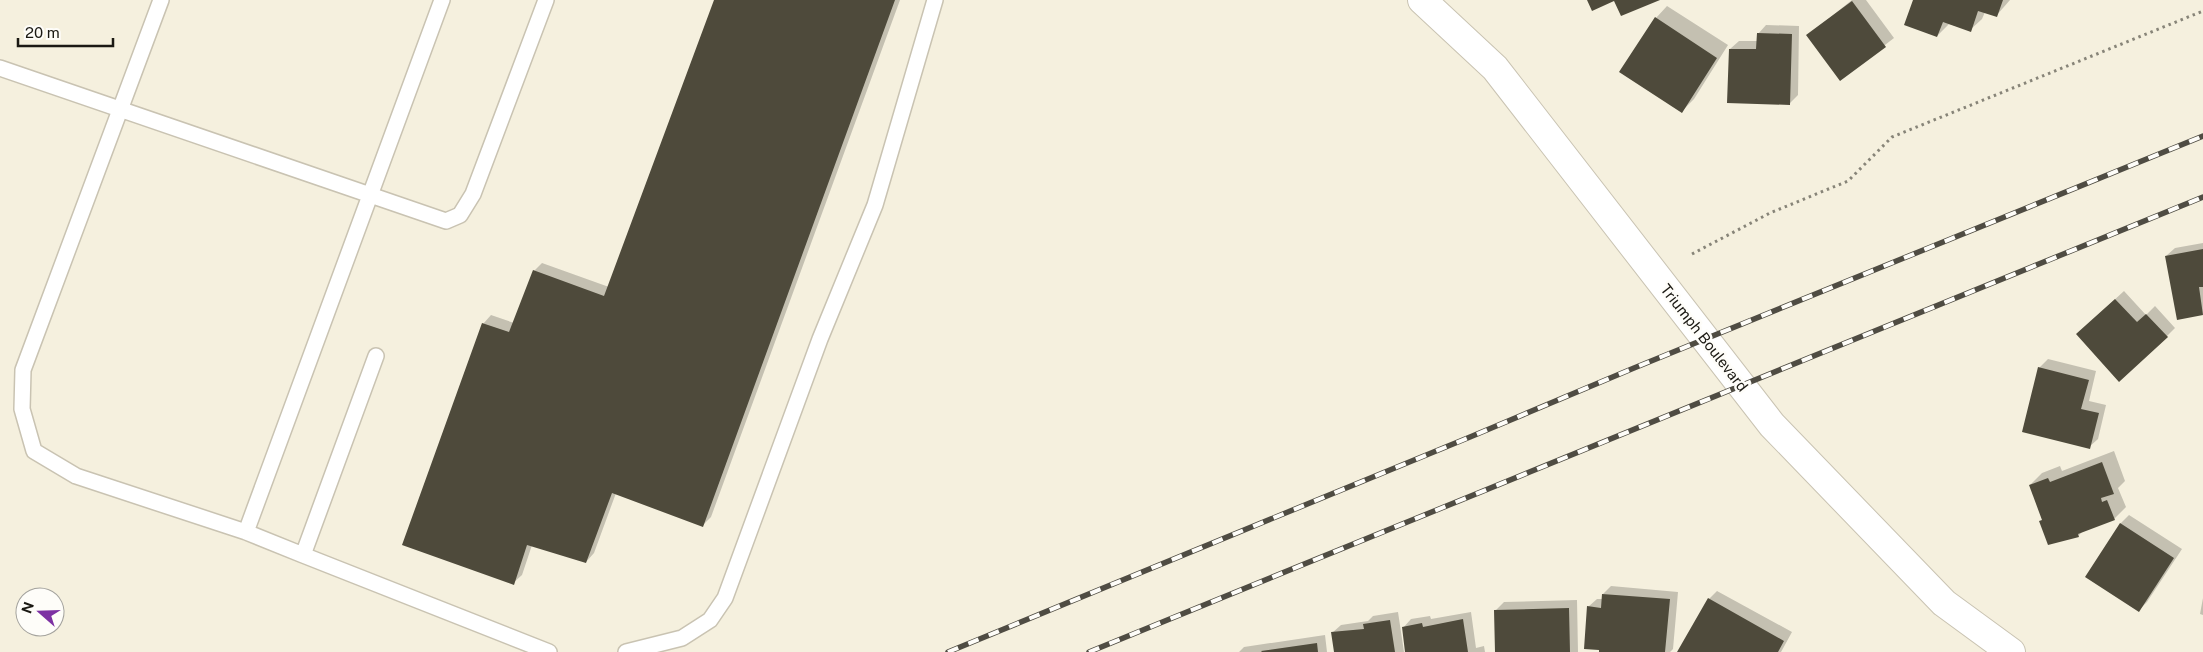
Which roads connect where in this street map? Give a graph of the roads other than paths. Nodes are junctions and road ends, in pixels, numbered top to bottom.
1 (161, 0) edge
2 (442, 0) edge
3 (546, 0) edge
4 (935, 0) edge
5 (1422, 0) edge
6 (0, 68) edge
7 (120, 110) junction
8 (369, 196) junction
9 (376, 356) dead end
10 (246, 532) junction
11 (303, 554) junction
12 (549, 652) edge
13 (626, 652) edge
14 (2012, 652) edge

1 - 7 lane
2 - 8 lane
3 - 8 lane
4 - 13 lane
5 - 14 main road, Triumph Boulevard
6 - 7 lane
7 - 8 lane
7 - 10 lane
8 - 10 lane
9 - 11 lane
10 - 11 lane
11 - 12 lane

